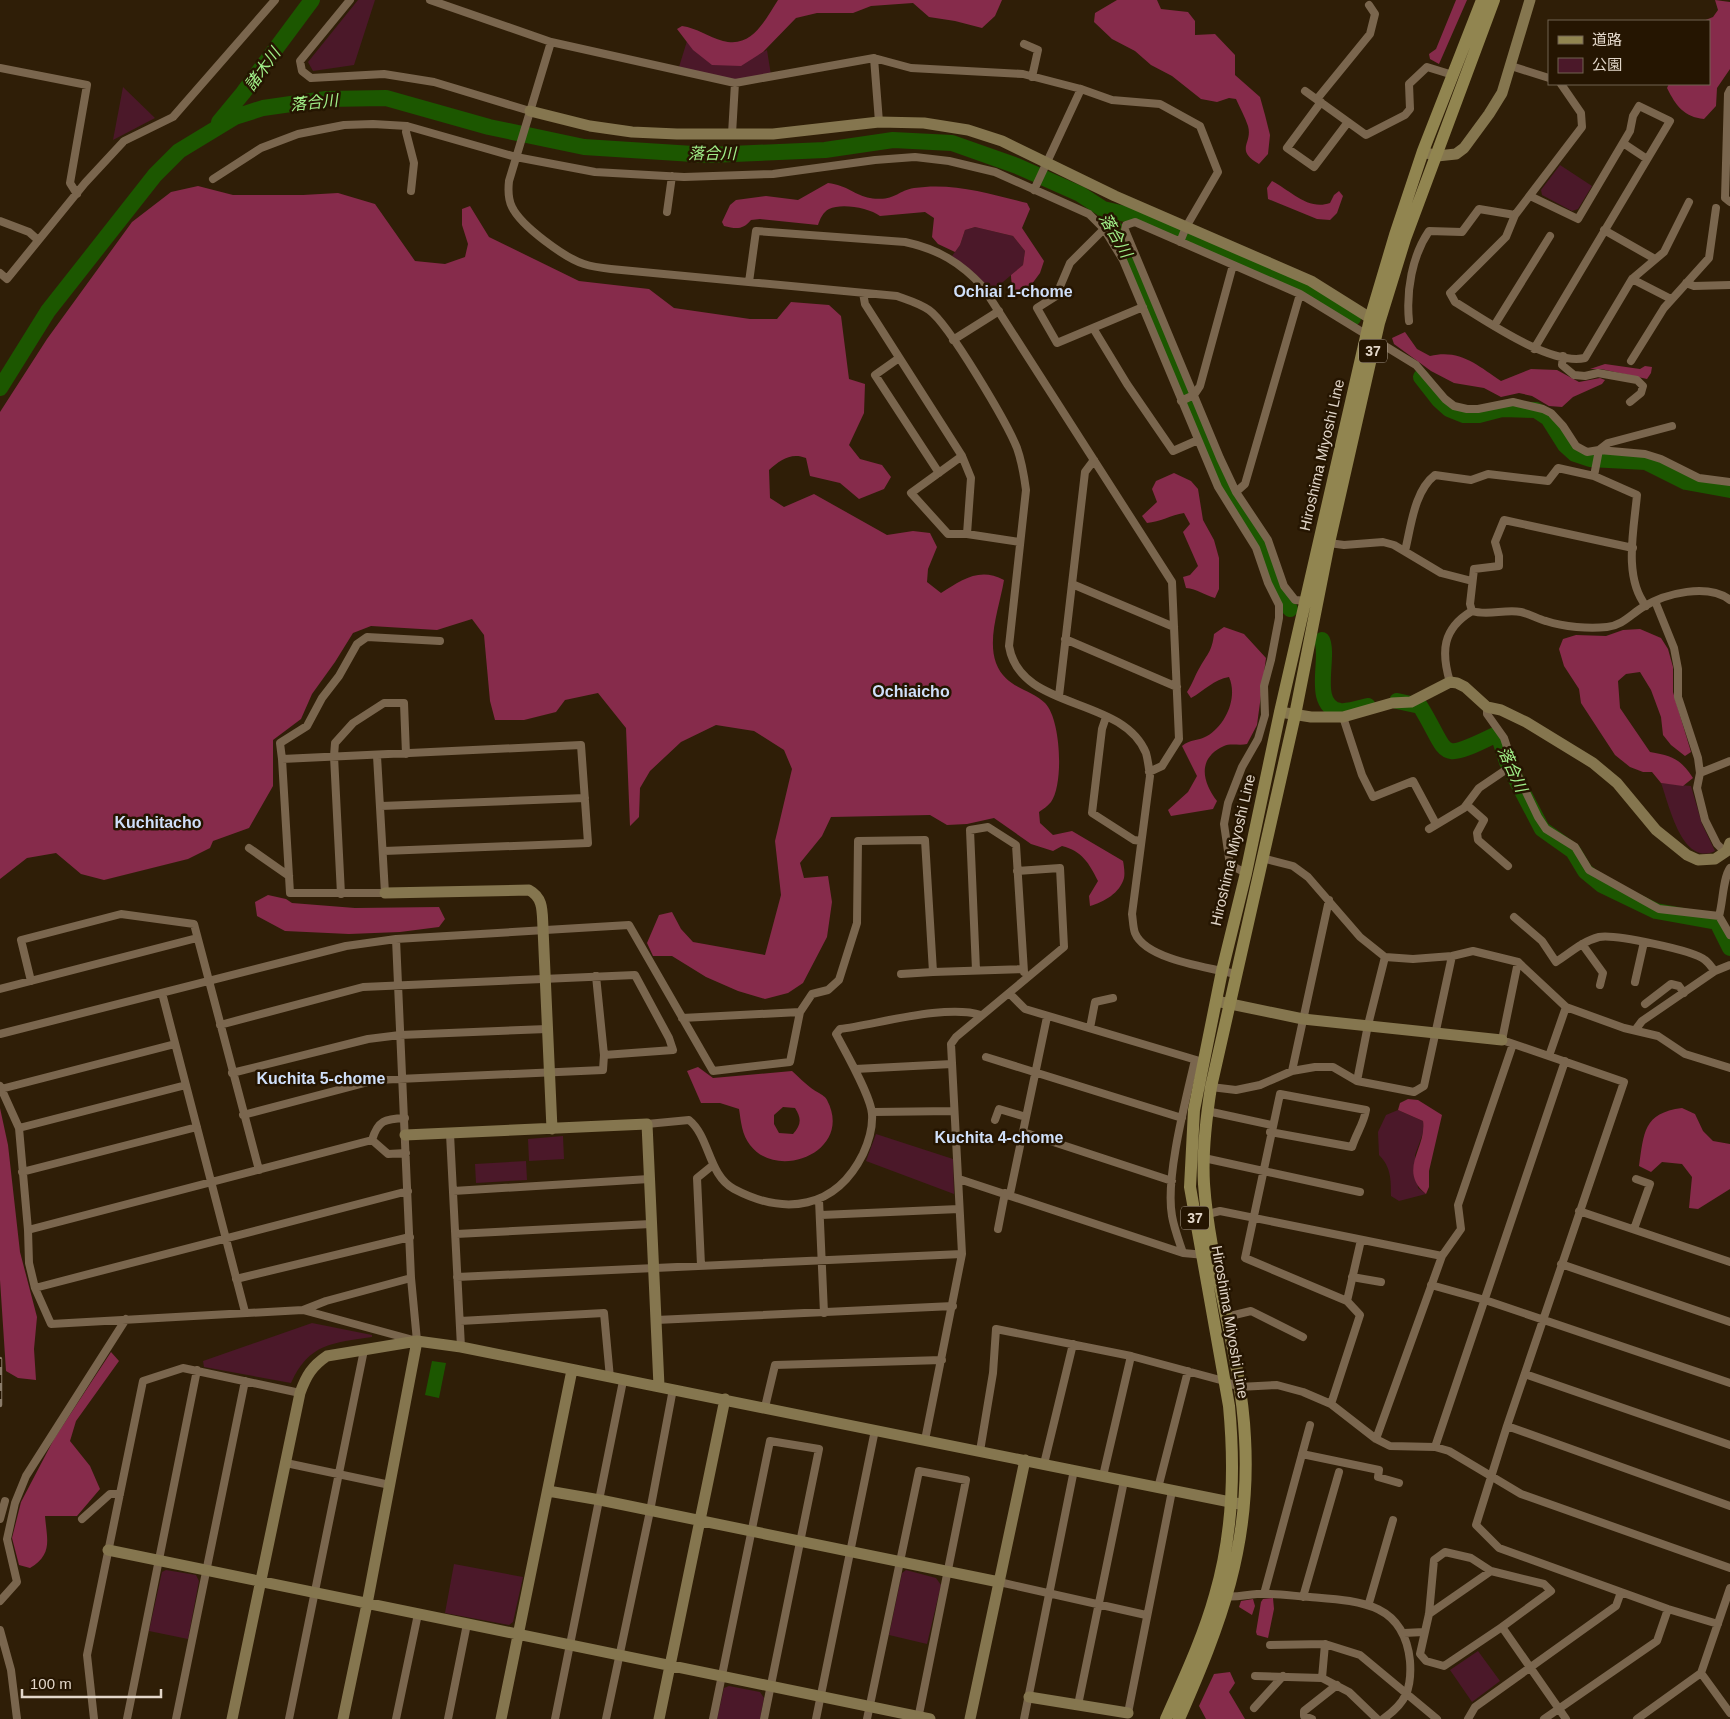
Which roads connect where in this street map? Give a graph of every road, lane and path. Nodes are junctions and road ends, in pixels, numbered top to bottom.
1 (275, 0) edge
2 (350, 0) edge
3 (430, 0) edge
4 (1482, 0) edge
5 (1494, 0) edge
6 (1530, 0) edge
7 (1369, 5) dead end
8 (551, 42) junction
9 (1024, 44) dead end
10 (874, 58) junction
11 (1511, 66) junction
12 (0, 68) edge
13 (1454, 75) junction
14 (1032, 77) junction
15 (1548, 78) edge
16 (735, 83) junction
17 (1562, 85) edge
18 (1081, 89) junction
19 (1730, 90) edge
20 (1305, 91) dead end
21 (1319, 101) junction
22 (528, 116) junction
23 (880, 122) junction
24 (1348, 122) junction
25 (407, 126) junction
26 (732, 134) junction
27 (1729, 135) edge
28 (1623, 143) junction
29 (1423, 152) junction
30 (517, 154) junction
31 (1437, 156) junction
32 (1647, 159) junction
33 (1045, 165) junction
34 (672, 176) junction
35 (213, 179) dead end
36 (1035, 187) junction
37 (411, 192) dead end
38 (77, 194) junction
39 (1530, 196) junction
40 (1688, 202) dead end
41 (1730, 202) edge
42 (1716, 208) dead end
43 (668, 212) dead end
44 (1515, 215) junction
45 (0, 221) edge
46 (1186, 227) junction
47 (1104, 229) junction
48 (1604, 230) junction
49 (1550, 236) dead end
50 (1405, 239) junction
51 (38, 240) junction
52 (1180, 242) junction
53 (1420, 245) junction
54 (1655, 259) junction
55 (1233, 265) junction
56 (0, 273) edge
57 (1632, 279) junction
58 (749, 282) junction
59 (1686, 283) junction
60 (1730, 285) edge
61 (863, 293) junction
62 (1300, 294) junction
63 (1671, 299) junction
64 (1143, 307) junction
65 (1000, 311) junction
66 (1374, 321) junction
67 (1410, 322) dead end
68 (1494, 326) junction
69 (1093, 328) junction
70 (1371, 337) junction
71 (953, 340) junction
72 (1534, 349) junction
73 (1563, 356) junction
74 (899, 358) junction
75 (1631, 360) dead end
76 (1187, 398) junction
77 (1630, 402) dead end
78 (1672, 426) dead end
79 (1198, 440) junction
80 (1599, 452) junction
81 (962, 456) junction
82 (1094, 460) junction
83 (939, 473) junction
84 (1594, 476) junction
85 (1730, 482) edge
86 (1236, 492) junction
87 (967, 534) junction
88 (1020, 542) junction
89 (1329, 543) junction
90 (1633, 548) junction
91 (1405, 551) junction
92 (1472, 581) junction
93 (1072, 584) junction
94 (1730, 600) edge
95 (1655, 601) junction
96 (1311, 602) junction
97 (1646, 606) junction
98 (1472, 611) junction
99 (1174, 627) junction
100 (1066, 639) junction
101 (440, 641) dead end
102 (1450, 682) junction
103 (1177, 687) junction
104 (1059, 696) junction
105 (1487, 707) junction
106 (1280, 712) junction
107 (1295, 716) junction
108 (1106, 717) junction
109 (1343, 717) junction
110 (406, 754) junction
111 (334, 756) junction
112 (377, 756) junction
113 (282, 759) junction
114 (1730, 761) edge
115 (1513, 765) junction
116 (1149, 772) junction
117 (1700, 774) junction
118 (585, 798) junction
119 (1467, 805) junction
120 (381, 806) junction
121 (1142, 842) junction
122 (249, 848) dead end
123 (1725, 850) edge
124 (384, 851) junction
125 (1262, 858) junction
126 (1508, 866) dead end
127 (1730, 867) edge
128 (1017, 871) junction
129 (1246, 873) junction
130 (289, 876) junction
131 (385, 892) junction
132 (341, 894) junction
133 (1329, 900) junction
134 (1719, 916) junction
135 (1514, 917) dead end
136 (543, 928) junction
137 (1730, 935) edge
138 (197, 938) junction
139 (396, 939) junction
140 (1644, 942) junction
141 (1582, 944) junction
142 (1452, 956) junction
143 (1384, 957) junction
144 (1518, 962) junction
145 (1730, 964) edge
146 (1022, 969) junction
147 (976, 970) junction
148 (1222, 970) junction
149 (933, 972) junction
150 (1715, 972) junction
151 (901, 974) dead end
152 (1236, 974) junction
153 (596, 976) junction
154 (545, 978) junction
155 (1028, 978) junction
156 (208, 980) junction
157 (31, 981) junction
158 (1635, 982) dead end
159 (398, 984) junction
160 (1600, 985) dead end
161 (0, 989) edge
162 (162, 993) junction
163 (1009, 993) junction
164 (1684, 993) junction
165 (1113, 998) dead end
166 (1216, 1001) junction
167 (1230, 1004) junction
168 (1645, 1004) dead end
169 (1566, 1007) junction
170 (800, 1012) junction
171 (981, 1015) junction
172 (1047, 1017) junction
173 (682, 1018) junction
174 (1303, 1019) junction
175 (220, 1025) junction
176 (1368, 1025) junction
177 (1090, 1028) junction
178 (1636, 1029) junction
179 (547, 1030) junction
180 (1433, 1033) junction
181 (0, 1034) edge
182 (400, 1035) junction
183 (1507, 1042) junction
184 (175, 1044) junction
185 (604, 1055) junction
186 (1549, 1056) junction
187 (986, 1057) dead end
188 (1199, 1061) junction
189 (1565, 1061) junction
190 (952, 1064) junction
191 (1730, 1068) edge
192 (855, 1069) junction
193 (1292, 1071) junction
194 (550, 1072) junction
195 (1035, 1072) junction
196 (232, 1073) junction
197 (402, 1079) junction
198 (1358, 1081) junction
199 (186, 1085) junction
200 (1211, 1086) junction
201 (1, 1088) edge
202 (954, 1111) junction
203 (1207, 1111) junction
204 (873, 1112) junction
205 (243, 1115) junction
206 (1026, 1117) junction
207 (405, 1118) junction
208 (1182, 1118) junction
209 (995, 1120) dead end
210 (646, 1124) junction
211 (197, 1127) junction
212 (19, 1128) junction
213 (1271, 1128) junction
214 (552, 1129) junction
215 (1023, 1132) junction
216 (450, 1134) junction
217 (406, 1135) junction
218 (372, 1140) junction
219 (406, 1153) junction
220 (1204, 1158) junction
221 (713, 1165) junction
222 (259, 1170) junction
223 (1263, 1171) junction
224 (22, 1172) junction
225 (649, 1179) junction
226 (959, 1179) junction
227 (1636, 1179) dead end
228 (1172, 1181) junction
229 (211, 1183) junction
230 (408, 1191) junction
231 (453, 1191) junction
232 (1360, 1192) dead end
233 (1007, 1194) junction
234 (819, 1200) junction
235 (959, 1209) junction
236 (1579, 1211) junction
237 (1208, 1214) junction
238 (821, 1215) junction
239 (1254, 1218) junction
240 (651, 1224) junction
241 (998, 1229) dead end
242 (28, 1230) junction
243 (1634, 1230) junction
244 (456, 1234) junction
245 (410, 1237) junction
246 (226, 1239) junction
247 (1360, 1240) junction
248 (1183, 1253) junction
249 (962, 1254) junction
250 (1201, 1255) junction
251 (1215, 1255) junction
252 (1442, 1256) junction
253 (822, 1260) junction
254 (1730, 1262) edge
255 (1561, 1264) junction
256 (701, 1265) junction
257 (653, 1268) junction
258 (458, 1276) junction
259 (1352, 1277) junction
260 (411, 1278) junction
261 (236, 1279) junction
262 (1382, 1282) dead end
263 (1430, 1286) junction
264 (35, 1288) junction
265 (1484, 1300) junction
266 (1347, 1301) junction
267 (953, 1306) junction
268 (303, 1310) junction
269 (245, 1312) junction
270 (824, 1313) junction
271 (1226, 1317) junction
272 (126, 1319) junction
273 (656, 1320) junction
274 (1543, 1320) junction
275 (460, 1321) junction
276 (1730, 1322) edge
277 (1303, 1336) dead end
278 (417, 1341) junction
279 (1073, 1344) junction
280 (461, 1347) junction
281 (364, 1350) junction
282 (1131, 1356) junction
283 (942, 1360) junction
284 (197, 1370) junction
285 (572, 1370) junction
286 (1188, 1371) junction
287 (1525, 1374) junction
288 (610, 1378) junction
289 (245, 1381) junction
290 (623, 1381) junction
291 (1224, 1381) junction
292 (1730, 1382) edge
293 (659, 1386) junction
294 (1239, 1387) junction
295 (673, 1389) junction
296 (300, 1392) junction
297 (725, 1399) junction
298 (1330, 1404) junction
299 (765, 1407) junction
300 (1310, 1425) dead end
301 (1507, 1426) junction
302 (875, 1430) junction
303 (1376, 1439) junction
304 (925, 1440) junction
305 (1730, 1445) edge
306 (1435, 1447) junction
307 (980, 1451) junction
308 (1302, 1454) junction
309 (1024, 1460) junction
310 (286, 1463) junction
311 (1044, 1464) junction
312 (1074, 1470) junction
313 (1339, 1472) dead end
314 (340, 1473) junction
315 (1102, 1476) junction
316 (1491, 1476) junction
317 (1124, 1481) junction
318 (1399, 1483) dead end
319 (390, 1485) junction
320 (1158, 1488) junction
321 (548, 1491) junction
322 (1172, 1491) junction
323 (120, 1494) junction
324 (600, 1500) junction
325 (5, 1501) dead end
326 (1231, 1502) junction
327 (1245, 1505) junction
328 (1730, 1506) edge
329 (650, 1511) junction
330 (0, 1519) edge
331 (82, 1519) dead end
332 (1393, 1520) dead end
333 (701, 1522) junction
334 (750, 1532) junction
335 (800, 1542) junction
336 (108, 1550) junction
337 (850, 1552) junction
338 (159, 1561) junction
339 (898, 1562) junction
340 (1730, 1568) edge
341 (206, 1570) junction
342 (948, 1572) junction
343 (1491, 1572) junction
344 (260, 1582) junction
345 (998, 1582) junction
346 (1730, 1588) edge
347 (1621, 1592) junction
348 (315, 1593) junction
349 (1050, 1594) junction
350 (1264, 1594) junction
351 (1222, 1596) junction
352 (1303, 1597) junction
353 (0, 1601) edge
354 (367, 1604) junction
355 (1369, 1604) junction
356 (1100, 1605) junction
357 (1668, 1609) junction
358 (418, 1614) junction
359 (1429, 1614) junction
360 (1146, 1615) junction
361 (467, 1624) junction
362 (1718, 1624) junction
363 (1502, 1627) junction
364 (0, 1630) edge
365 (1424, 1632) junction
366 (1404, 1633) junction
367 (519, 1635) junction
368 (1324, 1644) junction
369 (570, 1645) junction
370 (1270, 1645) dead end
371 (619, 1655) junction
372 (670, 1666) junction
373 (1530, 1668) junction
374 (1702, 1674) junction
375 (722, 1676) junction
376 (1255, 1676) dead end
377 (1283, 1676) junction
378 (1322, 1678) junction
379 (1336, 1684) junction
380 (770, 1686) junction
381 (1408, 1694) junction
382 (820, 1696) junction
383 (1029, 1697) junction
384 (1078, 1705) junction
385 (869, 1706) junction
386 (1254, 1708) dead end
387 (1559, 1709) junction
388 (1730, 1712) edge
389 (1128, 1713) joint
390 (922, 1718) edge
391 (17, 1719) edge
392 (94, 1719) edge
393 (126, 1719) edge
394 (176, 1719) edge
395 (232, 1719) edge
396 (289, 1719) edge
397 (342, 1719) edge
398 (396, 1719) edge
399 (448, 1719) edge
400 (501, 1719) edge
401 (555, 1719) edge
402 (606, 1719) edge
403 (659, 1719) edge
404 (713, 1719) edge
405 (764, 1719) edge
406 (816, 1719) edge
407 (866, 1719) edge
408 (970, 1719) edge
409 (1024, 1719) edge
410 (1166, 1719) edge
411 (1180, 1719) edge
412 (1312, 1719) edge
413 (1377, 1719) edge
414 (1383, 1719) edge
415 (1437, 1719) edge
416 (1468, 1719) edge
417 (1544, 1719) edge
418 (1566, 1719) edge
419 (1636, 1719) edge

1 - 38 street
2 - 22 street
3 - 8 street
4 - 13 main road, Hiroshima Miyoshi Line / 37
5 - 31 main road, Hiroshima Miyoshi Line / 37
6 - 11 street
7 - 21 street
8 - 16 street
8 - 22 street
9 - 14 street
10 - 14 street
10 - 16 street
10 - 23 street
11 - 15 street
11 - 31 street
12 - 38 street
13 - 24 street
13 - 29 main road, Hiroshima Miyoshi Line / 37
14 - 18 street
16 - 26 street
17 - 39 street
18 - 33 street
18 - 46 street
19 - 27 street
20 - 21 street
21 - 24 street
21 - 24 street
22 - 26 street
22 - 30 street
23 - 26 street
23 - 33 street
25 - 30 street
25 - 35 street
25 - 37 street
27 - 41 street
28 - 32 street
28 - 32 street
28 - 39 street
29 - 31 street
29 - 66 main road, Hiroshima Miyoshi Line / 37
30 - 34 street
30 - 58 street
31 - 50 main road, Hiroshima Miyoshi Line / 37
32 - 48 street
33 - 36 street
33 - 46 street
34 - 36 street
34 - 43 street
36 - 47 street
38 - 51 street
39 - 44 street
40 - 54 street
42 - 59 street
44 - 53 street
44 - 68 street
45 - 51 street
46 - 52 street
46 - 66 street
47 - 64 street
47 - 69 street
48 - 54 street
48 - 72 street
49 - 68 street
50 - 53 street
50 - 66 main road, Hiroshima Miyoshi Line / 37
51 - 56 street
52 - 55 street
52 - 76 street
53 - 67 street
54 - 57 street
55 - 62 street
55 - 76 street
57 - 63 street
57 - 73 street
58 - 61 street
58 - 65 street
59 - 60 street
59 - 63 street
61 - 71 street
61 - 74 street
62 - 70 street
62 - 86 street
63 - 75 street
64 - 69 street
64 - 76 street
65 - 71 street
65 - 82 street
66 - 70 main road, Hiroshima Miyoshi Line / 37
68 - 72 street
69 - 79 street
70 - 80 street
70 - 89 main road, Hiroshima Miyoshi Line / 37
70 - 96 main road, Hiroshima Miyoshi Line / 37
71 - 88 street
72 - 73 street
73 - 77 street
74 - 81 street
74 - 83 street
76 - 79 street
76 - 86 street
78 - 80 street
79 - 129 street
80 - 84 street
80 - 85 street
81 - 83 street
81 - 87 street
82 - 93 street
82 - 99 street
83 - 87 street
84 - 90 street
84 - 91 street
86 - 96 street
87 - 88 street
88 - 104 street
89 - 91 street
89 - 96 main road, Hiroshima Miyoshi Line / 37
90 - 92 street
90 - 97 street
91 - 92 street
92 - 98 street
93 - 99 street
93 - 100 street
94 - 95 street
95 - 97 street
95 - 117 street
96 - 106 main road, Hiroshima Miyoshi Line / 37
96 - 107 main road, Hiroshima Miyoshi Line / 37
97 - 98 street
98 - 102 street
99 - 103 street
100 - 103 street
100 - 104 street
101 - 113 street
102 - 105 street
102 - 109 street
103 - 116 street
104 - 108 street
105 - 115 street
105 - 123 street
106 - 107 street
106 - 129 main road, Hiroshima Miyoshi Line / 37
107 - 109 street
107 - 125 main road, Hiroshima Miyoshi Line / 37
108 - 116 street
108 - 121 street
109 - 119 street
110 - 111 street
110 - 112 street
110 - 118 street
111 - 112 street
111 - 113 street
111 - 132 street
112 - 120 street
113 - 130 street
114 - 117 street
115 - 119 street
115 - 134 street
116 - 121 street
117 - 123 street
118 - 120 street
118 - 124 street
119 - 126 street
120 - 124 street
121 - 148 street
122 - 130 street
123 - 127 street
124 - 131 street
125 - 133 street
125 - 152 main road, Hiroshima Miyoshi Line / 37
127 - 134 street
128 - 146 street
128 - 147 street
128 - 155 street
129 - 148 main road, Hiroshima Miyoshi Line / 37
130 - 132 street
131 - 132 street
131 - 136 street
133 - 143 street
133 - 174 street
134 - 137 street
135 - 141 street
136 - 139 street
136 - 154 street
136 - 173 street
138 - 156 street
138 - 157 street
138 - 157 street
139 - 156 street
139 - 159 street
140 - 141 street
140 - 150 street
140 - 158 street
141 - 160 street
142 - 143 street
142 - 144 street
142 - 180 street
143 - 176 street
144 - 169 street
144 - 183 street
145 - 150 street
146 - 147 street
146 - 155 street
147 - 149 street
148 - 152 street
148 - 166 main road, Hiroshima Miyoshi Line / 37
149 - 151 street
149 - 170 street
150 - 164 street
152 - 167 main road, Hiroshima Miyoshi Line / 37
153 - 154 street
153 - 185 street
153 - 185 street
154 - 159 street
154 - 179 street
155 - 163 street
156 - 162 street
156 - 175 street
157 - 161 street
159 - 175 street
159 - 182 street
162 - 181 street
162 - 184 street
163 - 171 street
163 - 172 street
164 - 168 street
164 - 178 street
165 - 177 street
166 - 167 street
166 - 188 main road, Hiroshima Miyoshi Line / 37
167 - 174 street
167 - 200 main road, Hiroshima Miyoshi Line / 37
169 - 178 street
169 - 186 street
170 - 173 street
170 - 173 street
171 - 190 street
171 - 192 street
172 - 177 street
172 - 195 street
174 - 176 street
174 - 193 street
175 - 196 street
176 - 180 street
176 - 198 street
177 - 188 street
178 - 191 street
179 - 182 street
179 - 194 street
180 - 183 street
180 - 198 street
182 - 196 street
182 - 197 street
183 - 186 street
183 - 252 street
184 - 199 street
184 - 201 street
185 - 194 street
186 - 189 street
187 - 195 street
188 - 208 street
188 - 250 main road, Hiroshima Miyoshi Line / 37
189 - 236 street
189 - 265 street
190 - 192 street
190 - 202 street
192 - 204 street
193 - 198 street
193 - 200 street
194 - 197 street
194 - 214 street
195 - 206 street
195 - 208 street
196 - 205 street
197 - 205 street
197 - 207 street
199 - 211 street
199 - 212 street
200 - 203 main road, Hiroshima Miyoshi Line / 37
201 - 212 street
202 - 204 street
202 - 226 street
203 - 213 street
203 - 220 main road, Hiroshima Miyoshi Line / 37
204 - 234 street
205 - 222 street
206 - 209 street
206 - 215 street
207 - 217 street
207 - 218 street
208 - 228 street
210 - 214 street
210 - 221 street
210 - 225 street
211 - 224 street
211 - 229 street
212 - 224 street
213 - 213 street
213 - 223 street
214 - 216 street
215 - 228 street
215 - 233 street
216 - 217 street
216 - 231 street
217 - 219 street
218 - 219 street
218 - 222 street
219 - 230 street
220 - 223 street
220 - 237 main road, Hiroshima Miyoshi Line / 37
221 - 234 street
221 - 256 street
222 - 229 street
223 - 232 street
223 - 239 street
224 - 242 street
225 - 231 street
225 - 240 street
226 - 233 street
226 - 235 street
227 - 243 street
228 - 248 street
229 - 242 street
229 - 246 street
230 - 245 street
230 - 246 street
231 - 244 street
233 - 241 street
233 - 248 street
234 - 238 street
235 - 238 street
235 - 249 street
236 - 243 street
236 - 255 street
237 - 239 street
237 - 251 main road, Hiroshima Miyoshi Line / 37
238 - 253 street
239 - 247 street
239 - 266 street
240 - 244 street
240 - 257 street
242 - 264 street
243 - 254 street
244 - 258 street
245 - 260 street
245 - 261 street
246 - 261 street
246 - 264 street
247 - 252 street
247 - 259 street
248 - 250 street
249 - 253 street
249 - 267 street
250 - 251 street
250 - 291 main road, Hiroshima Miyoshi Line / 37
251 - 271 main road, Hiroshima Miyoshi Line / 37
252 - 263 street
253 - 256 street
253 - 270 street
255 - 274 street
255 - 276 street
256 - 257 street
257 - 258 street
257 - 273 street
258 - 275 street
259 - 262 street
259 - 266 street
260 - 268 street
260 - 278 street
261 - 269 street
263 - 265 street
263 - 303 street
264 - 272 street
265 - 274 street
265 - 306 street
266 - 298 street
267 - 270 street
267 - 283 street
268 - 269 street
268 - 278 street
269 - 272 street
270 - 273 street
271 - 277 street
271 - 294 main road, Hiroshima Miyoshi Line / 37
272 - 353 street
273 - 293 street
274 - 287 street
274 - 292 street
275 - 280 street
275 - 288 street
278 - 280 street
278 - 281 street
278 - 319 street
279 - 282 street
279 - 307 street
279 - 311 street
280 - 285 street
281 - 296 street
281 - 314 street
282 - 286 street
282 - 315 street
283 - 299 street
283 - 304 street
284 - 289 street
284 - 323 street
284 - 338 street
285 - 288 street
285 - 321 street
286 - 291 street
286 - 320 street
287 - 301 street
287 - 305 street
288 - 290 street
289 - 296 street
289 - 341 street
290 - 293 street
290 - 324 street
291 - 294 street
291 - 326 main road, Hiroshima Miyoshi Line / 37
293 - 295 street
294 - 298 street
294 - 327 main road, Hiroshima Miyoshi Line / 37
295 - 297 street
295 - 329 street
296 - 310 street
297 - 299 street
297 - 333 street
298 - 303 street
299 - 302 street
300 - 308 street
301 - 316 street
301 - 328 street
302 - 304 street
302 - 337 street
303 - 306 street
304 - 307 street
306 - 316 street
307 - 309 street
308 - 318 street
308 - 350 street
309 - 311 street
309 - 345 street
310 - 314 street
310 - 344 street
311 - 312 street
312 - 315 street
312 - 349 street
313 - 352 street
314 - 319 street
314 - 348 street
315 - 317 street
316 - 340 street
316 - 347 street
317 - 320 street
317 - 356 street
319 - 354 street
320 - 322 street
321 - 324 street
321 - 367 street
322 - 326 street
322 - 360 street
323 - 331 street
323 - 336 street
324 - 329 street
324 - 369 street
325 - 330 street
326 - 327 street
326 - 351 main road, Hiroshima Miyoshi Line / 37
327 - 351 main road, Hiroshima Miyoshi Line / 37
329 - 333 street
329 - 371 street
332 - 355 street
333 - 334 street
333 - 372 street
334 - 335 street
334 - 335 street
334 - 375 street
335 - 337 street
335 - 380 street
336 - 338 street
336 - 392 street
337 - 339 street
337 - 382 street
338 - 341 street
338 - 393 street
339 - 342 street
339 - 342 street
339 - 385 street
341 - 344 street
341 - 394 street
342 - 345 street
342 - 390 street
343 - 359 street
343 - 359 street
343 - 363 street
344 - 348 street
344 - 395 street
345 - 349 street
345 - 408 street
346 - 362 street
347 - 357 street
347 - 373 street
348 - 354 street
348 - 396 street
349 - 356 street
349 - 383 street
350 - 351 street
350 - 352 street
351 - 410 main road, Hiroshima Miyoshi Line / 37
351 - 411 main road, Hiroshima Miyoshi Line / 37
352 - 355 street
354 - 358 street
354 - 397 street
355 - 366 street
356 - 360 street
356 - 384 street
357 - 362 street
357 - 387 street
358 - 361 street
358 - 398 street
359 - 365 street
360 - 389 street
361 - 367 street
361 - 399 street
362 - 374 street
363 - 365 street
363 - 373 street
364 - 391 street
365 - 366 street
366 - 381 street
367 - 369 street
367 - 400 street
368 - 370 street
368 - 378 street
368 - 381 street
369 - 371 street
369 - 401 street
371 - 372 street
371 - 402 street
372 - 375 street
372 - 403 street
373 - 387 street
373 - 416 street
374 - 388 street
374 - 419 street
375 - 380 street
375 - 404 street
376 - 377 street
377 - 378 street
377 - 386 street
378 - 379 street
379 - 412 street
379 - 413 street
380 - 382 street
380 - 405 street
381 - 414 street
381 - 415 street
382 - 385 street
382 - 406 street
383 - 384 street
383 - 409 street
384 - 389 street
385 - 390 street
385 - 407 street
387 - 417 street
387 - 418 street

